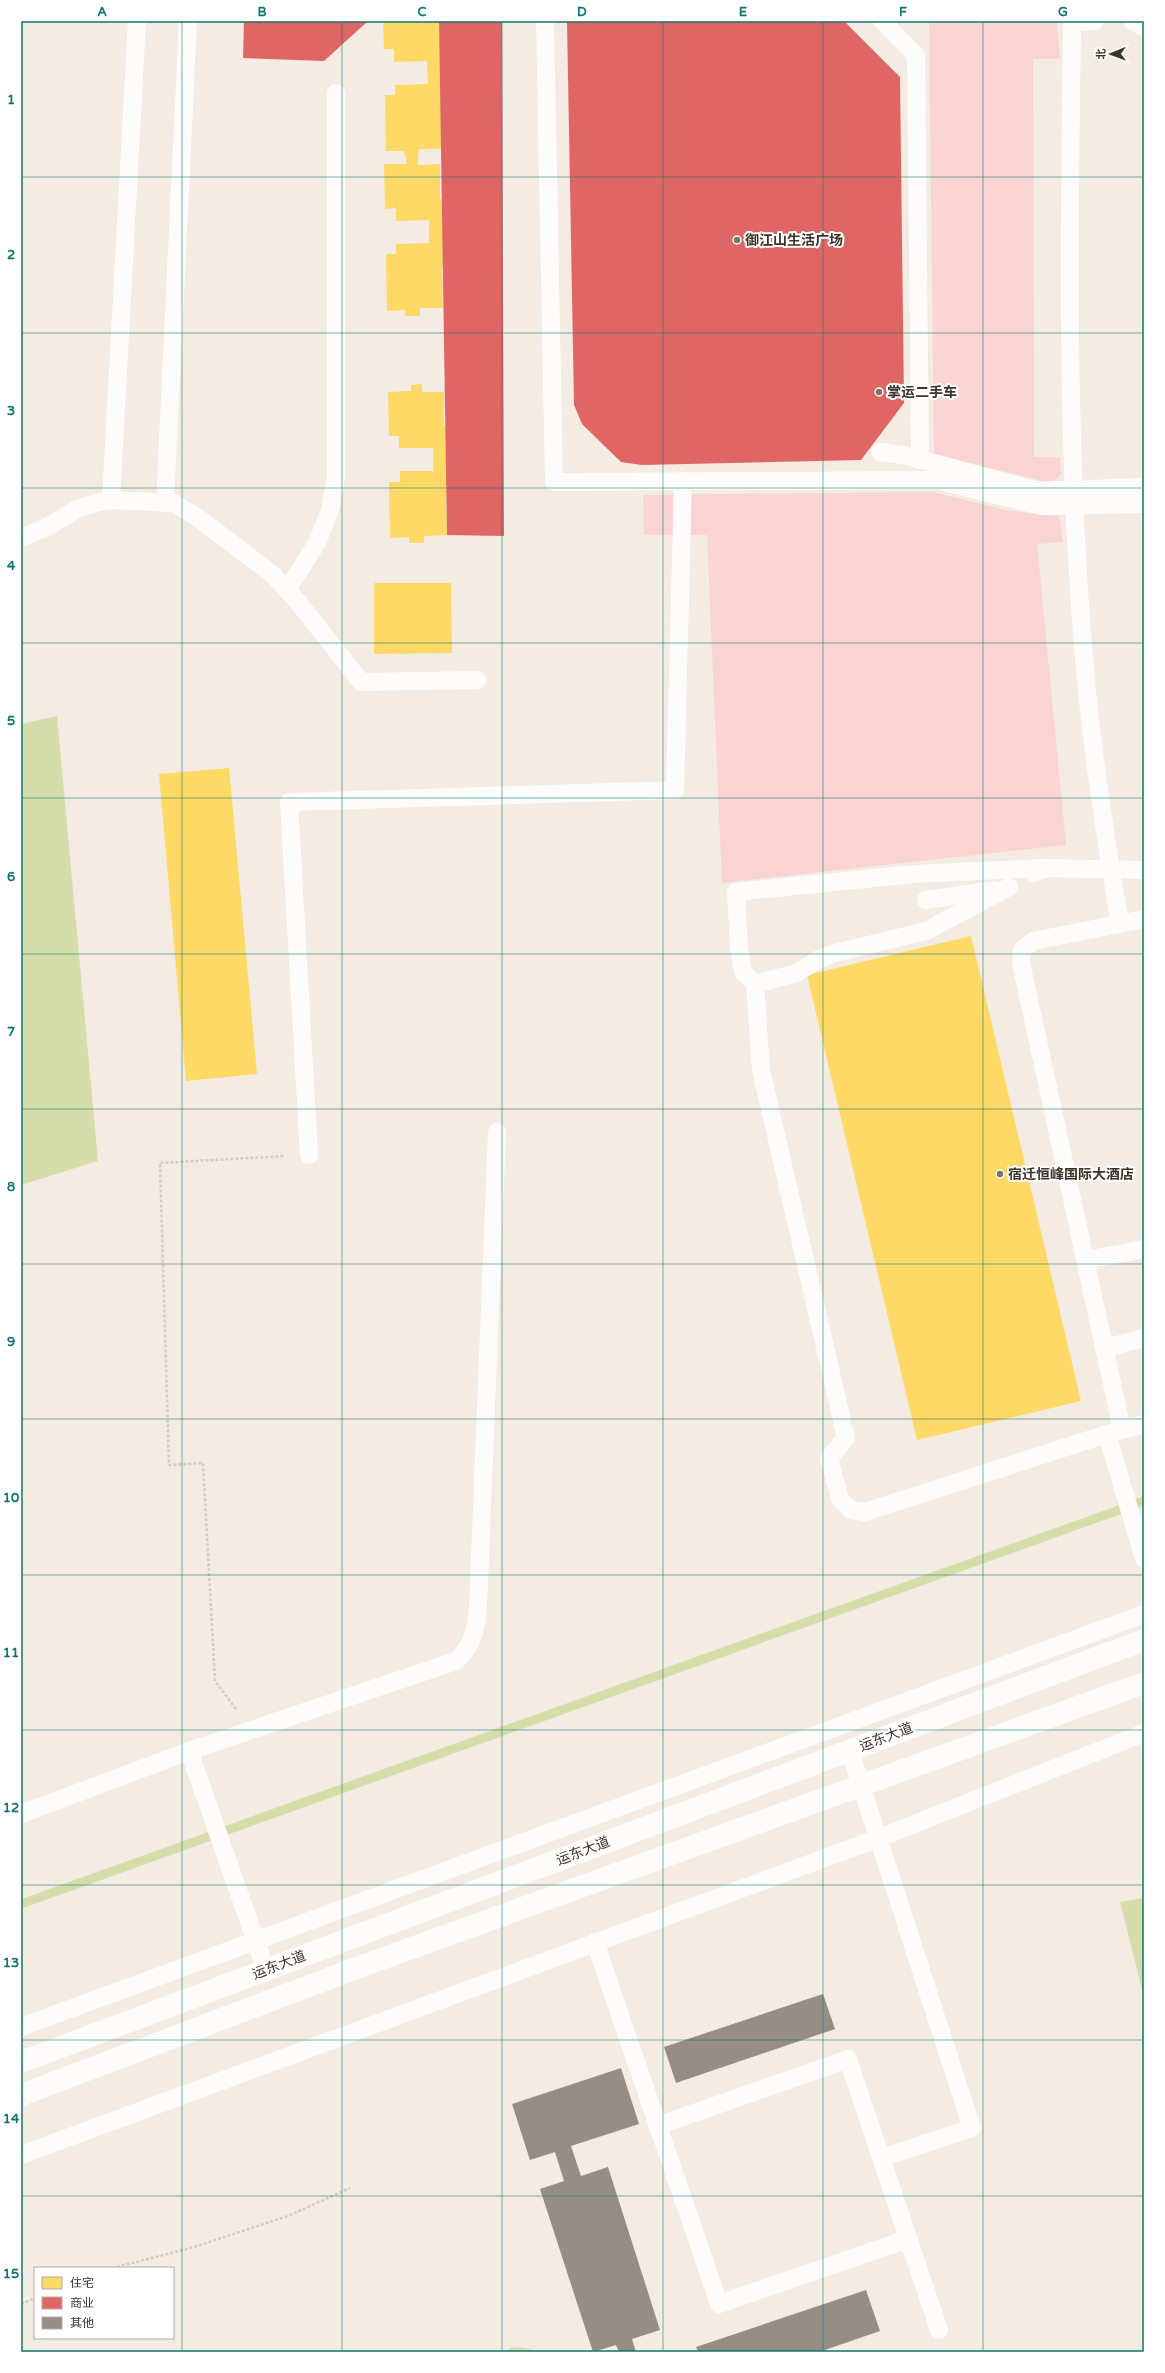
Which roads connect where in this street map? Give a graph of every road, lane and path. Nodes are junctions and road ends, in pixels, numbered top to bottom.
1 (137, 21) edge
2 (188, 21) edge
3 (545, 21) edge
4 (882, 21) edge
5 (1095, 21) edge
6 (1132, 21) edge
7 (1072, 22) edge
8 (1144, 27) edge
9 (336, 93) dead end
10 (880, 452) dead end
11 (920, 460) junction
12 (683, 481) junction
13 (1144, 487) edge
14 (1074, 499) junction
15 (111, 500) junction
16 (165, 503) junction
17 (1144, 504) edge
18 (21, 538) edge
19 (287, 590) junction
20 (477, 680) dead end
21 (1045, 868) junction
22 (1110, 868) junction
23 (1144, 870) edge
24 (1009, 887) junction
25 (926, 900) dead end
26 (1120, 924) junction
27 (1143, 924) edge
28 (755, 984) junction
29 (497, 1132) dead end
30 (309, 1155) joint
31 (1144, 1249) edge
32 (1086, 1260) junction
33 (1144, 1338) edge
34 (1105, 1348) junction
35 (1144, 1424) edge
36 (1114, 1432) junction
37 (1142, 1553) edge
38 (1144, 1614) edge
39 (1144, 1640) edge
40 (1144, 1683) edge
41 (252, 1730) junction
42 (1144, 1733) edge
43 (189, 1751) junction
44 (850, 1751) junction
45 (862, 1787) junction
46 (21, 1814) edge
47 (879, 1838) junction
48 (255, 1941) junction
49 (595, 1942) junction
50 (266, 1970) junction
51 (21, 2027) edge
52 (21, 2062) edge
53 (21, 2095) edge
54 (657, 2126) junction
55 (21, 2155) edge
56 (881, 2158) junction
57 (350, 2188) dead end
58 (908, 2239) junction
59 (116, 2267) edge
60 (34, 2298) edge
61 (21, 2304) edge
62 (939, 2330) dead end

1 - 15 lane
2 - 16 lane
3 - 12 lane
4 - 11 lane
5 - 7 lane
6 - 8 lane
7 - 14 lane
9 - 19 lane
10 - 11 lane
11 - 14 lane
12 - 14 lane
12 - 30 lane
13 - 14 lane
14 - 17 lane
14 - 22 lane
15 - 16 lane
15 - 18 lane
16 - 19 lane
19 - 20 lane
21 - 22 lane
21 - 24 lane
21 - 28 lane
22 - 23 lane
22 - 26 lane
24 - 25 lane
24 - 28 lane
26 - 27 lane
26 - 32 lane
28 - 36 lane
29 - 41 lane
30 - 41 path
31 - 32 lane
32 - 34 lane
33 - 34 lane
34 - 36 lane
35 - 36 lane
36 - 37 lane
38 - 48 lane
39 - 44 main road, 运东大道
40 - 45 main road
41 - 43 lane
42 - 47 lane
43 - 46 lane
43 - 48 lane
44 - 45 lane
44 - 50 main road, 运东大道
45 - 47 lane
45 - 53 main road
47 - 49 lane
47 - 56 lane
48 - 50 lane
48 - 51 lane
49 - 54 lane
49 - 55 lane
50 - 52 main road, 运东大道
54 - 56 lane
54 - 58 lane
56 - 58 lane
57 - 59 path
58 - 62 lane
60 - 61 path

